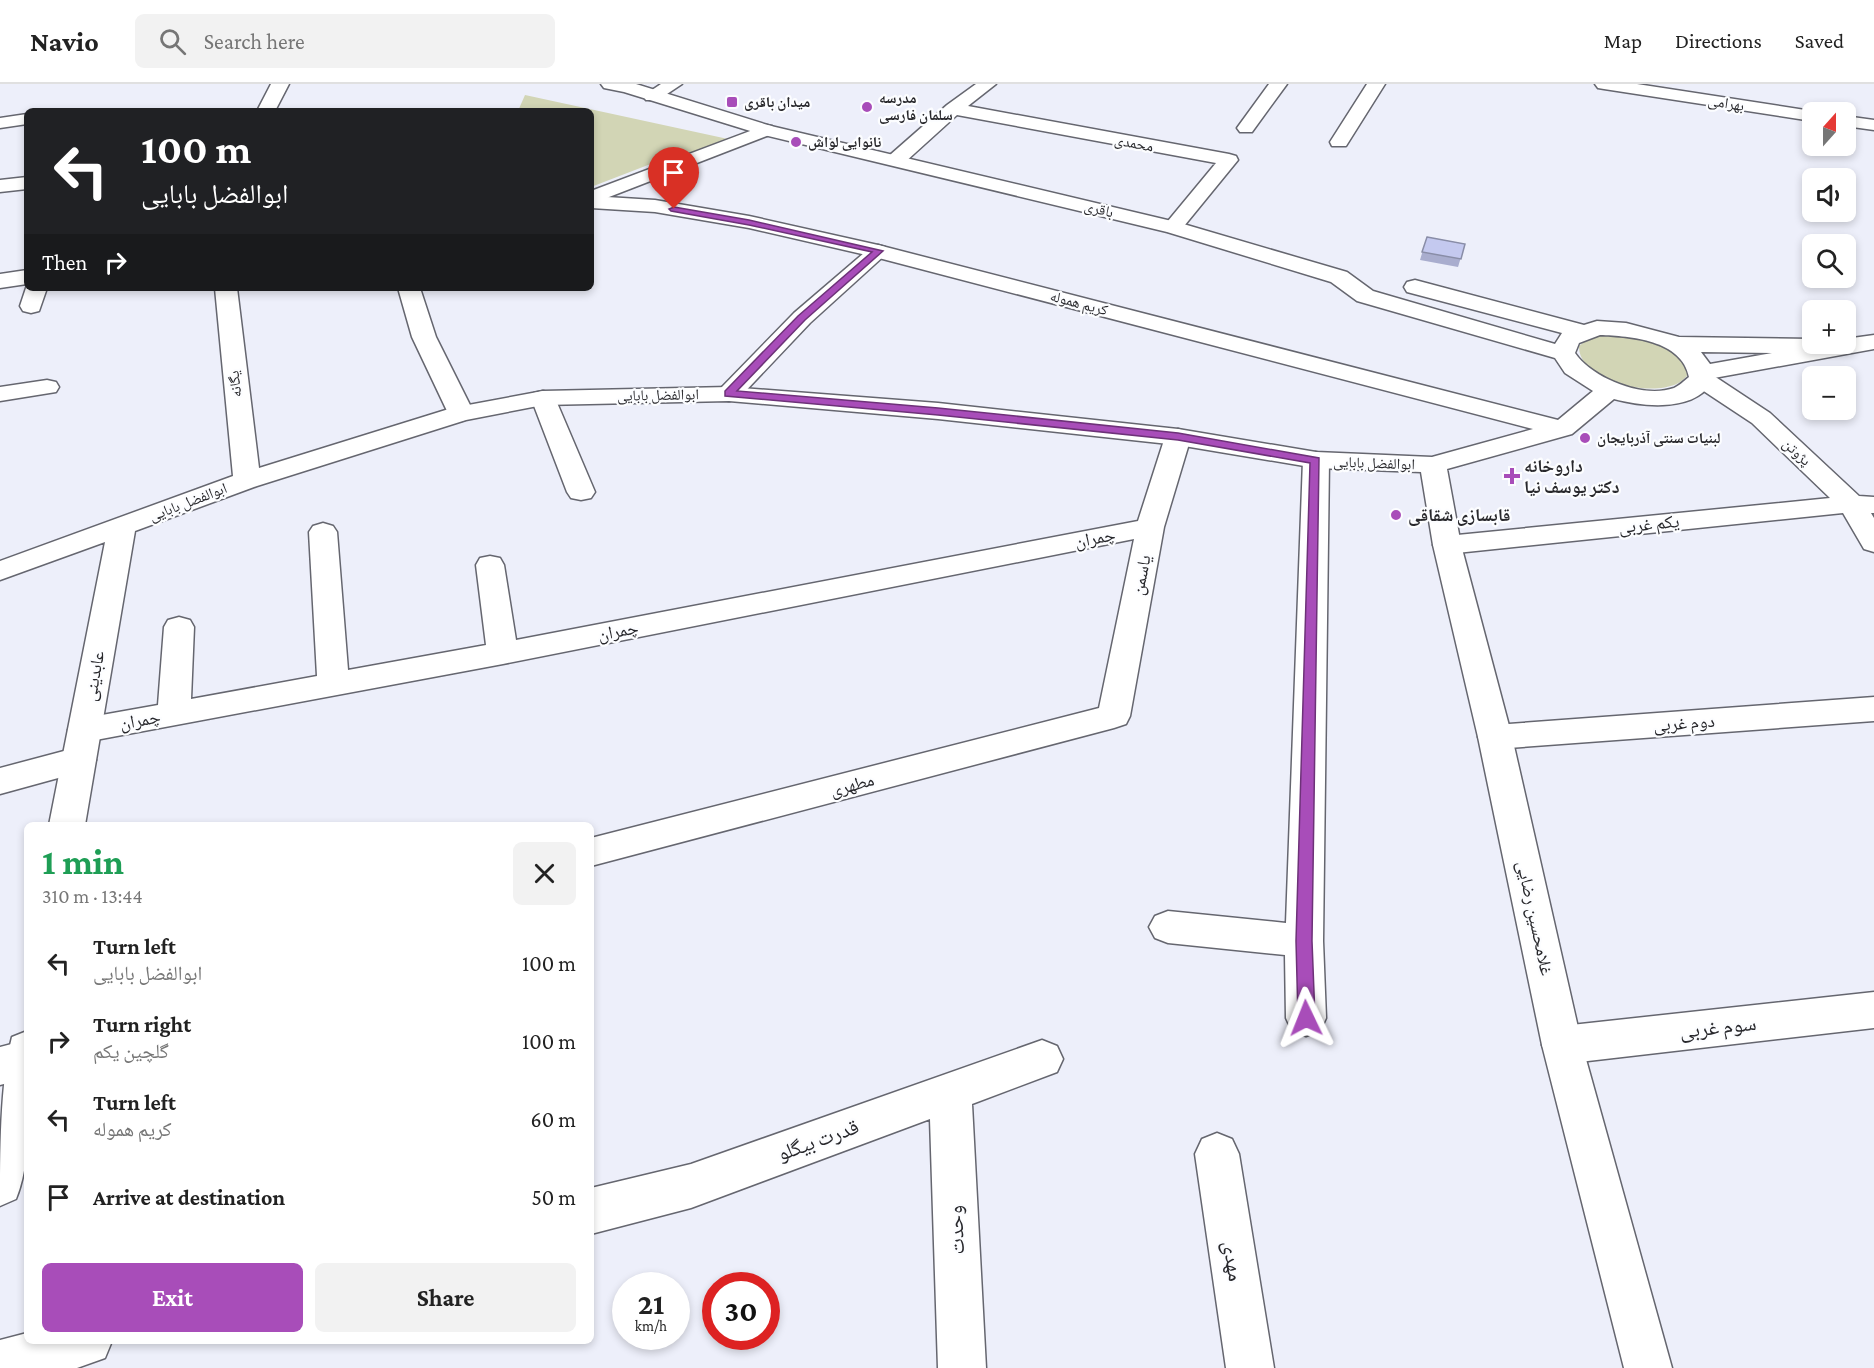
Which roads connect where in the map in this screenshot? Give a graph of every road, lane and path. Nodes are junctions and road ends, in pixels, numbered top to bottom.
1 (280, 84) edge
2 (673, 84) edge
3 (987, 84) edge
4 (1278, 84) edge
5 (1376, 84) edge
6 (1604, 84) edge
7 (1726, 84) edge
8 (621, 85) edge
9 (652, 96) junction
10 (1725, 103) junction
11 (268, 108) edge
12 (953, 109) junction
13 (1802, 115) edge
14 (24, 119) edge
15 (0, 123) edge
16 (1856, 123) edge
17 (1874, 125) edge
18 (1246, 128) dead end
19 (765, 129) junction
20 (1339, 142) dead end
21 (897, 159) junction
22 (24, 183) edge
23 (0, 186) edge
24 (594, 199) edge
25 (594, 200) edge
26 (1173, 227) junction
27 (878, 251) junction
28 (24, 277) edge
29 (1339, 278) junction
30 (0, 281) edge
31 (226, 291) edge
32 (410, 291) edge
33 (1581, 331) junction
34 (1874, 342) edge
35 (1674, 344) junction
36 (1856, 345) edge
37 (1802, 346) edge
38 (1562, 353) junction
39 (1808, 354) edge
40 (1702, 376) junction
41 (47, 387) dead end
42 (1609, 390) junction
43 (0, 394) edge
44 (729, 394) junction
45 (543, 398) junction
46 (461, 413) junction
47 (1563, 429) junction
48 (1178, 437) junction
49 (1316, 460) junction
50 (1433, 465) junction
51 (247, 480) junction
52 (581, 492) dead end
53 (1863, 504) edge
54 (122, 527) junction
55 (1150, 527) junction
56 (323, 532) dead end
57 (1874, 543) edge
58 (1447, 545) junction
59 (490, 565) dead end
60 (0, 571) edge
61 (179, 627) dead end
62 (503, 653) junction
63 (333, 685) junction
64 (1874, 708) edge
65 (174, 714) junction
66 (1114, 716) joint
67 (1495, 737) junction
68 (82, 745) junction
69 (0, 781) edge
70 (68, 822) edge
71 (594, 851) edge
72 (1168, 927) dead end
73 (1304, 941) junction
74 (1874, 1010) edge
75 (1306, 1018) dead end
76 (1562, 1045) junction
77 (18, 1058) edge
78 (1042, 1059) dead end
79 (950, 1091) junction
80 (1217, 1154) dead end
81 (0, 1184) edge
82 (594, 1210) edge
83 (77, 1344) edge
84 (0, 1364) edge
85 (962, 1368) edge
86 (1250, 1368) edge
87 (1648, 1368) edge

1 - 11 street
2 - 9 street
3 - 12 street
4 - 18 street
5 - 20 street
6 - 10 street, بهرامی
7 - 10 street
8 - 9 street, باقری
9 - 19 street, باقری
10 - 13 street, بهرامی
12 - 21 street
12 - 26 street, محمدی
14 - 15 street
16 - 17 street
19 - 21 street, باقری
19 - 24 street
21 - 26 street, باقری
22 - 23 street
25 - 27 street, کریم هموله
26 - 29 street, باقری
27 - 44 street
27 - 47 street, کریم هموله
28 - 30 street
29 - 33 street
29 - 38 street, باقری
31 - 51 street, یگانه
32 - 46 street
33 - 35 street
33 - 38 street
34 - 36 street
35 - 37 street
35 - 40 street, پژوتن
38 - 42 street
39 - 40 street
40 - 42 street
40 - 53 street, پژوتن
41 - 43 street
42 - 47 street, ابوالفضل بابایی
44 - 45 street, ابوالفضل بابایی
44 - 48 street, ابوالفضل بابایی
45 - 46 street, ابوالفضل بابایی
45 - 52 street
46 - 51 street, ابوالفضل بابایی
47 - 50 street, ابوالفضل بابایی
48 - 49 street, ابوالفضل بابایی
48 - 55 street, یاسمن
49 - 50 street, ابوالفضل بابایی
49 - 73 street
50 - 58 street, غلامحسین رضایی
51 - 54 street, ابوالفضل بابایی
53 - 57 street, پژوتن
53 - 58 street, یکم غربی
54 - 60 street, ابوالفضل بابایی
54 - 68 street, عابدینی
55 - 62 street, چمران
55 - 66 street, یاسمن
56 - 63 street
58 - 67 street, غلامحسین رضایی
59 - 62 street
61 - 65 street
62 - 63 street, چمران
63 - 65 street, چمران
64 - 67 street, دوم غربی
65 - 68 street, چمران
66 - 71 street, مطهری
67 - 76 street, غلامحسین رضایی
68 - 69 street, چمران
68 - 70 street, عابدینی
72 - 73 street
73 - 75 street
74 - 76 street, سوم غربی
76 - 87 street, غلامحسین رضایی
77 - 81 street
78 - 79 street, قدرت بیگلو
79 - 82 street, قدرت بیگلو
79 - 85 street, وحدت
80 - 86 street, مهدی
83 - 84 street

